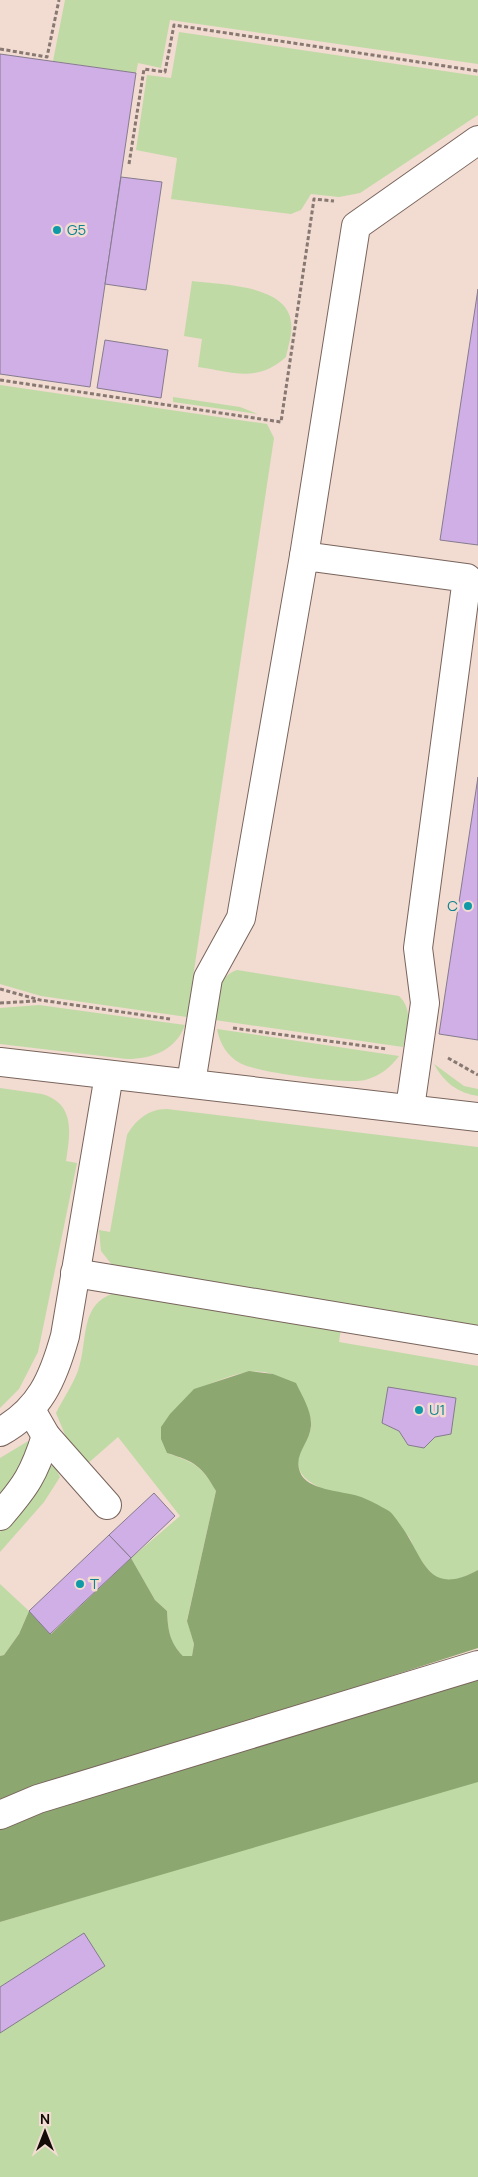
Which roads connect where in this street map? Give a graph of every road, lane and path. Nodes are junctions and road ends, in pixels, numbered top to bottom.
1 (59, 0) edge
2 (0, 49) edge
3 (478, 71) edge
4 (478, 140) edge
5 (129, 164) dead end
6 (342, 203) dead end
7 (0, 380) edge
8 (304, 556) junction
9 (0, 989) edge
10 (40, 1000) junction
11 (0, 1003) edge
12 (200, 1023) junction
13 (417, 1054) junction
14 (0, 1062) edge
15 (109, 1074) junction
16 (478, 1075) edge
17 (191, 1083) junction
18 (410, 1108) junction
19 (478, 1117) edge
20 (74, 1273) junction
21 (478, 1340) edge
22 (31, 1410) junction
23 (0, 1432) edge
24 (46, 1436) junction
25 (107, 1505) dead end
26 (0, 1516) edge
27 (478, 1665) edge
28 (0, 1815) edge

1 - 2 path
3 - 5 path
4 - 8 lane
6 - 7 path
8 - 12 lane
8 - 13 lane
9 - 10 path
10 - 11 path
10 - 12 path
12 - 13 path
12 - 17 lane
13 - 16 path
13 - 18 lane
14 - 15 lane
15 - 17 lane
15 - 20 lane
17 - 18 lane
18 - 19 lane
20 - 21 lane
20 - 22 lane
22 - 23 lane
22 - 24 lane
24 - 25 lane
24 - 26 lane
27 - 28 lane

